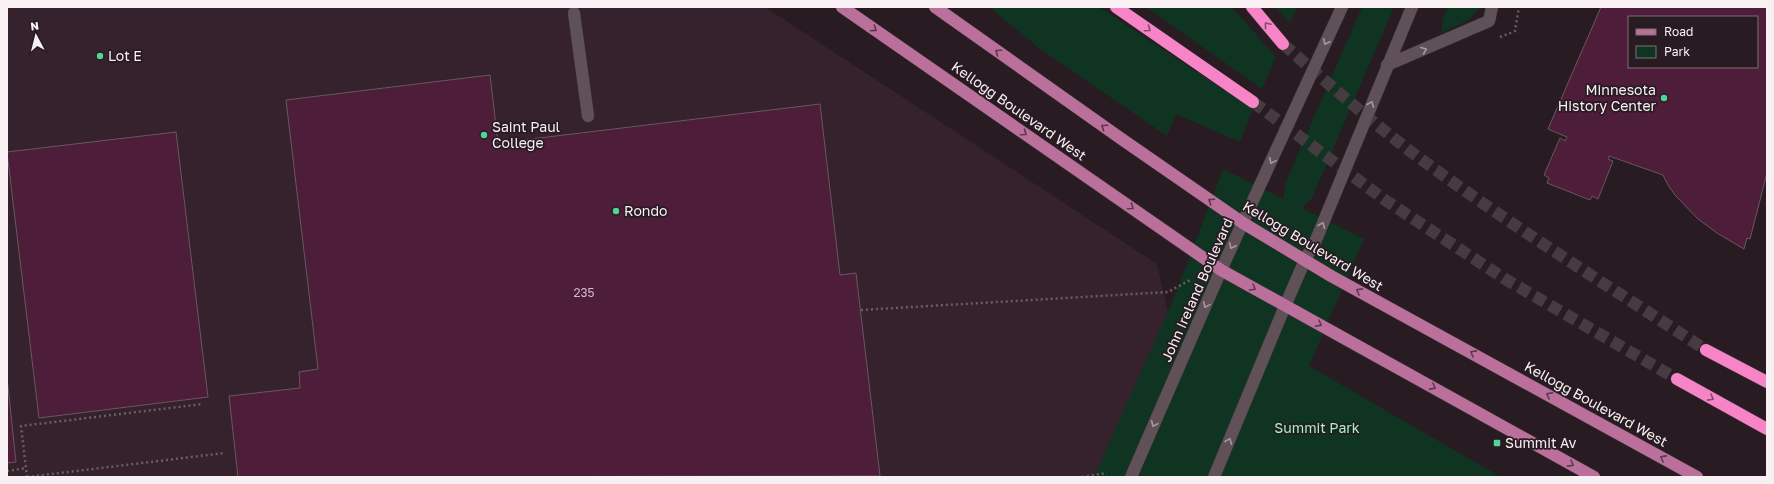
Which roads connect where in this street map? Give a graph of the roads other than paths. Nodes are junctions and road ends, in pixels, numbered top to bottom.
1 (842, 7) edge
2 (935, 7) edge
3 (1116, 7) edge
4 (1252, 7) edge
5 (1342, 7) edge
6 (1412, 7) edge
7 (1492, 7) edge
8 (574, 13) dead end
9 (1283, 44) tunnel mouth
10 (1388, 65) junction
11 (1253, 102) tunnel mouth
12 (588, 116) dead end
13 (1243, 223) junction
14 (1305, 260) junction
15 (1221, 270) junction
16 (1285, 306) junction
17 (1706, 350) tunnel mouth
18 (1677, 379) tunnel mouth
19 (1767, 382) edge
20 (1767, 429) edge
21 (1131, 477) edge
22 (1214, 477) edge
23 (1594, 477) edge
24 (1697, 477) edge

1 -> 15 main road, Kellogg Boulevard West
13 -> 2 main road, Kellogg Boulevard West
3 -> 11 highway
9 -> 4 highway
5 -> 13 street, John Ireland Boulevard
6 - 10 street
10 -> 7 street
8 - 12 street
14 -> 10 street
13 - 14 main road, Kellogg Boulevard West
13 -> 15 street, John Ireland Boulevard
14 - 16 street
24 -> 14 main road, Kellogg Boulevard West
15 -> 16 main road, Kellogg Boulevard West
15 -> 21 street, John Ireland Boulevard
22 -> 16 street
16 -> 23 main road, Kellogg Boulevard West
17 - 19 highway
18 -> 20 highway

